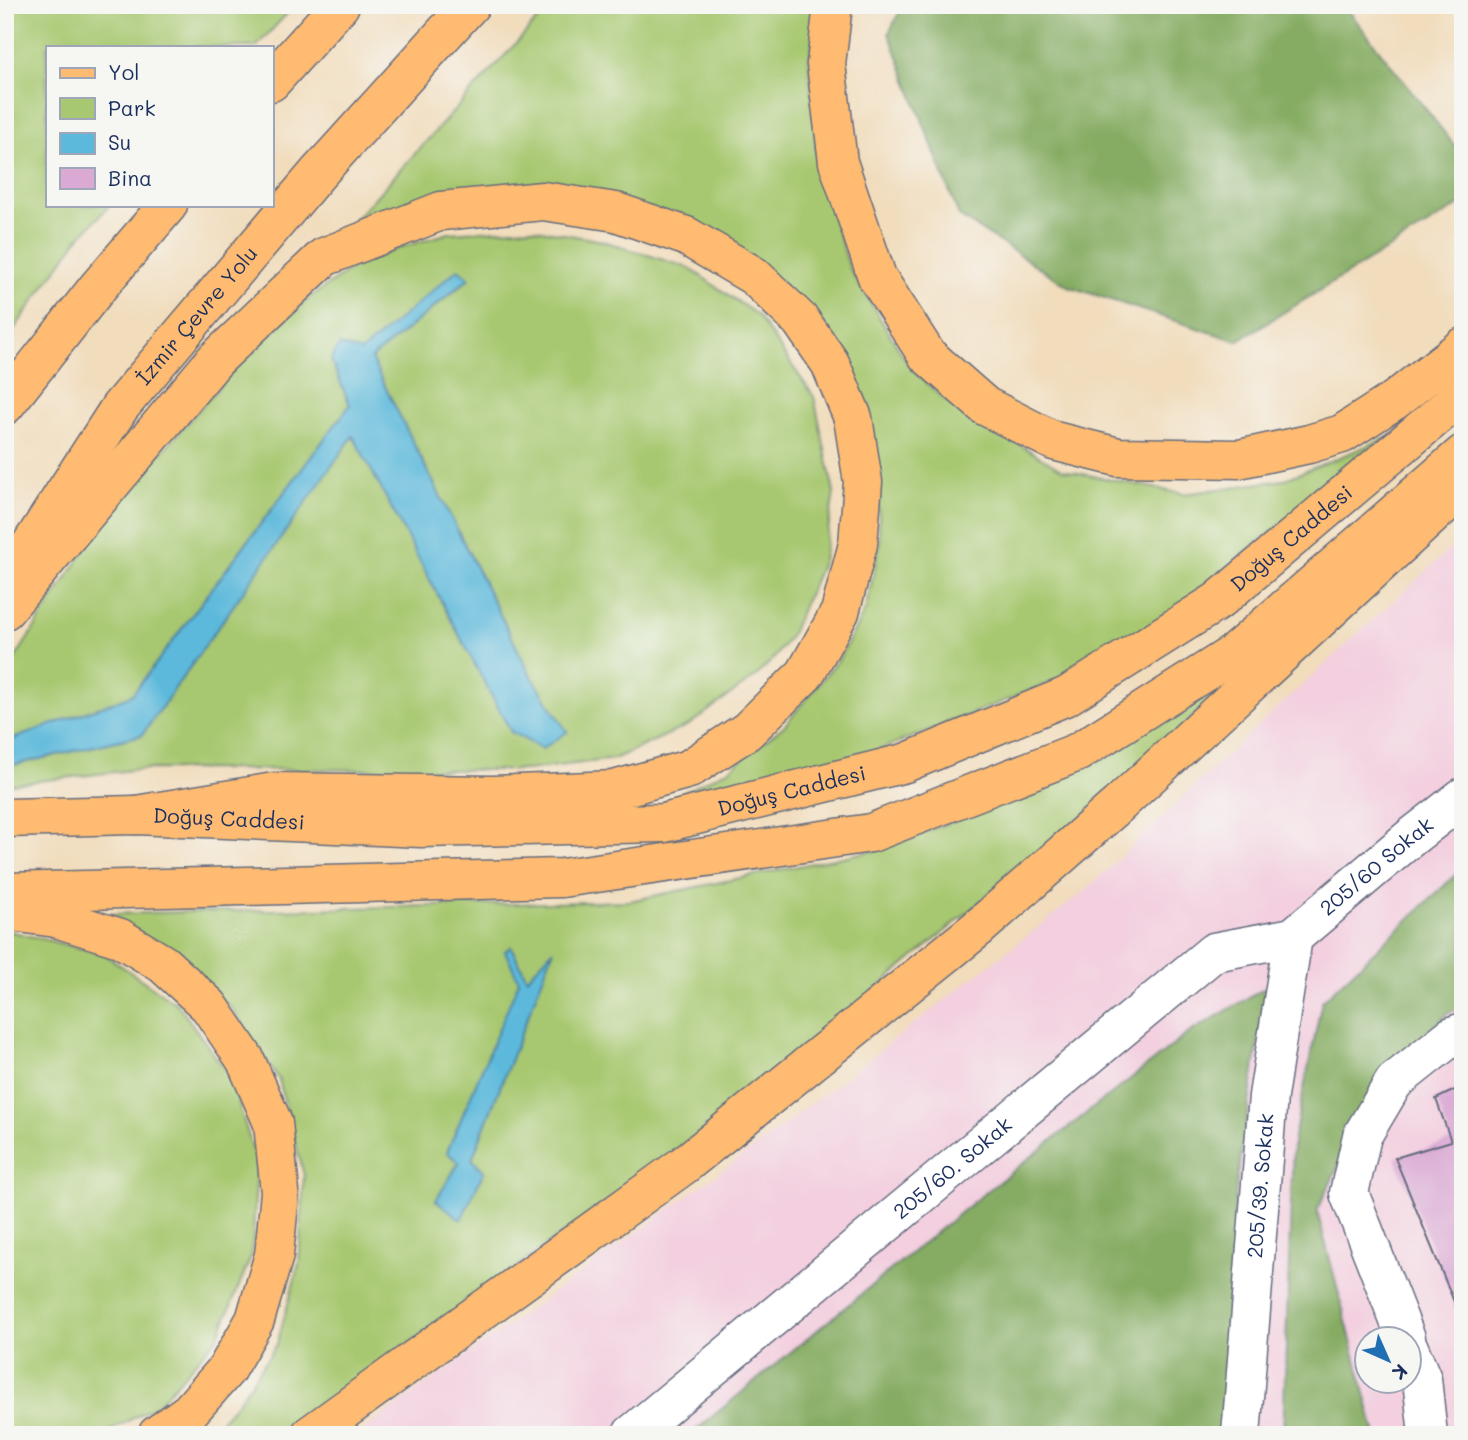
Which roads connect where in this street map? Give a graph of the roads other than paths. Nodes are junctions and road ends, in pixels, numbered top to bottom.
1 (340, 5) edge
2 (470, 5) edge
3 (833, 5) edge
4 (273, 80) edge
5 (167, 206) edge
6 (1463, 347) edge
7 (1463, 394) edge
8 (5, 405) edge
9 (1463, 454) edge
10 (1463, 487) edge
11 (5, 585) edge
12 (5, 610) edge
13 (1463, 797) edge
14 (136, 815) junction
15 (5, 818) edge
16 (5, 892) edge
17 (5, 911) edge
18 (1293, 937) junction
19 (1463, 1032) edge
20 (1400, 1324) edge
21 (1422, 1379) edge
22 (157, 1435) edge
23 (310, 1435) edge
24 (631, 1435) edge
25 (1241, 1435) edge
26 (1428, 1435) edge

1 - 4 main road
2 - 11 main road, İzmir Çevre Yolu
3 - 6 main road
5 - 8 main road
7 - 14 main road, Doğuş Caddesi
9 - 16 main road
10 - 23 main road
12 - 14 main road
13 - 18 street, 205/60 Sokak
14 - 15 main road, Doğuş Caddesi
17 - 22 main road
18 - 24 street, 205/60. Sokak
18 - 25 street, 205/39. Sokak
19 - 20 street
21 - 26 street

